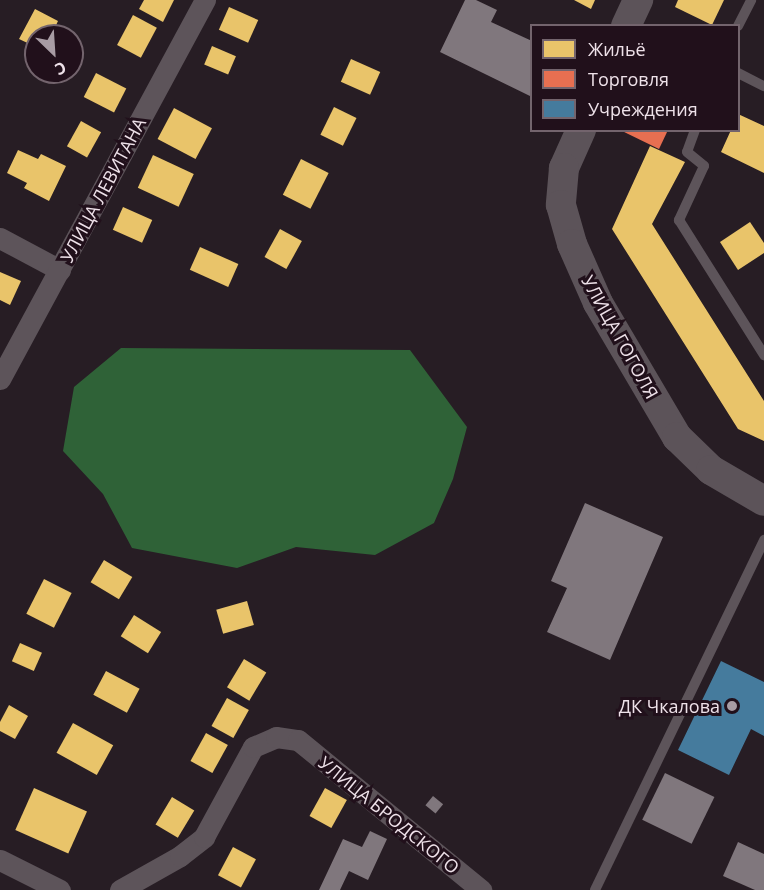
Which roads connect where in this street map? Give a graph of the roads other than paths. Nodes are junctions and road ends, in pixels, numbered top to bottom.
1 (205, 0) edge
2 (751, 0) edge
3 (739, 24) edge
4 (740, 74) edge
5 (764, 86) edge
6 (579, 132) edge
7 (693, 132) edge
8 (0, 238) edge
9 (60, 270) junction
10 (764, 356) edge
11 (0, 379) edge
12 (764, 501) edge
13 (764, 540) edge
14 (0, 860) edge
15 (60, 890) edge
16 (120, 890) edge
17 (481, 890) edge
18 (595, 890) edge

1 - 9 street, УЛИЦА ЛЕВИТАНА
2 - 3 lane
4 - 5 lane
6 - 12 street, УЛИЦА ГОГОЛЯ
7 - 10 lane
8 - 9 street
9 - 11 street, УЛИЦА ЛЕВИТАНА
13 - 18 lane
14 - 15 street
16 - 17 street, УЛИЦА БРОДСКОГО

